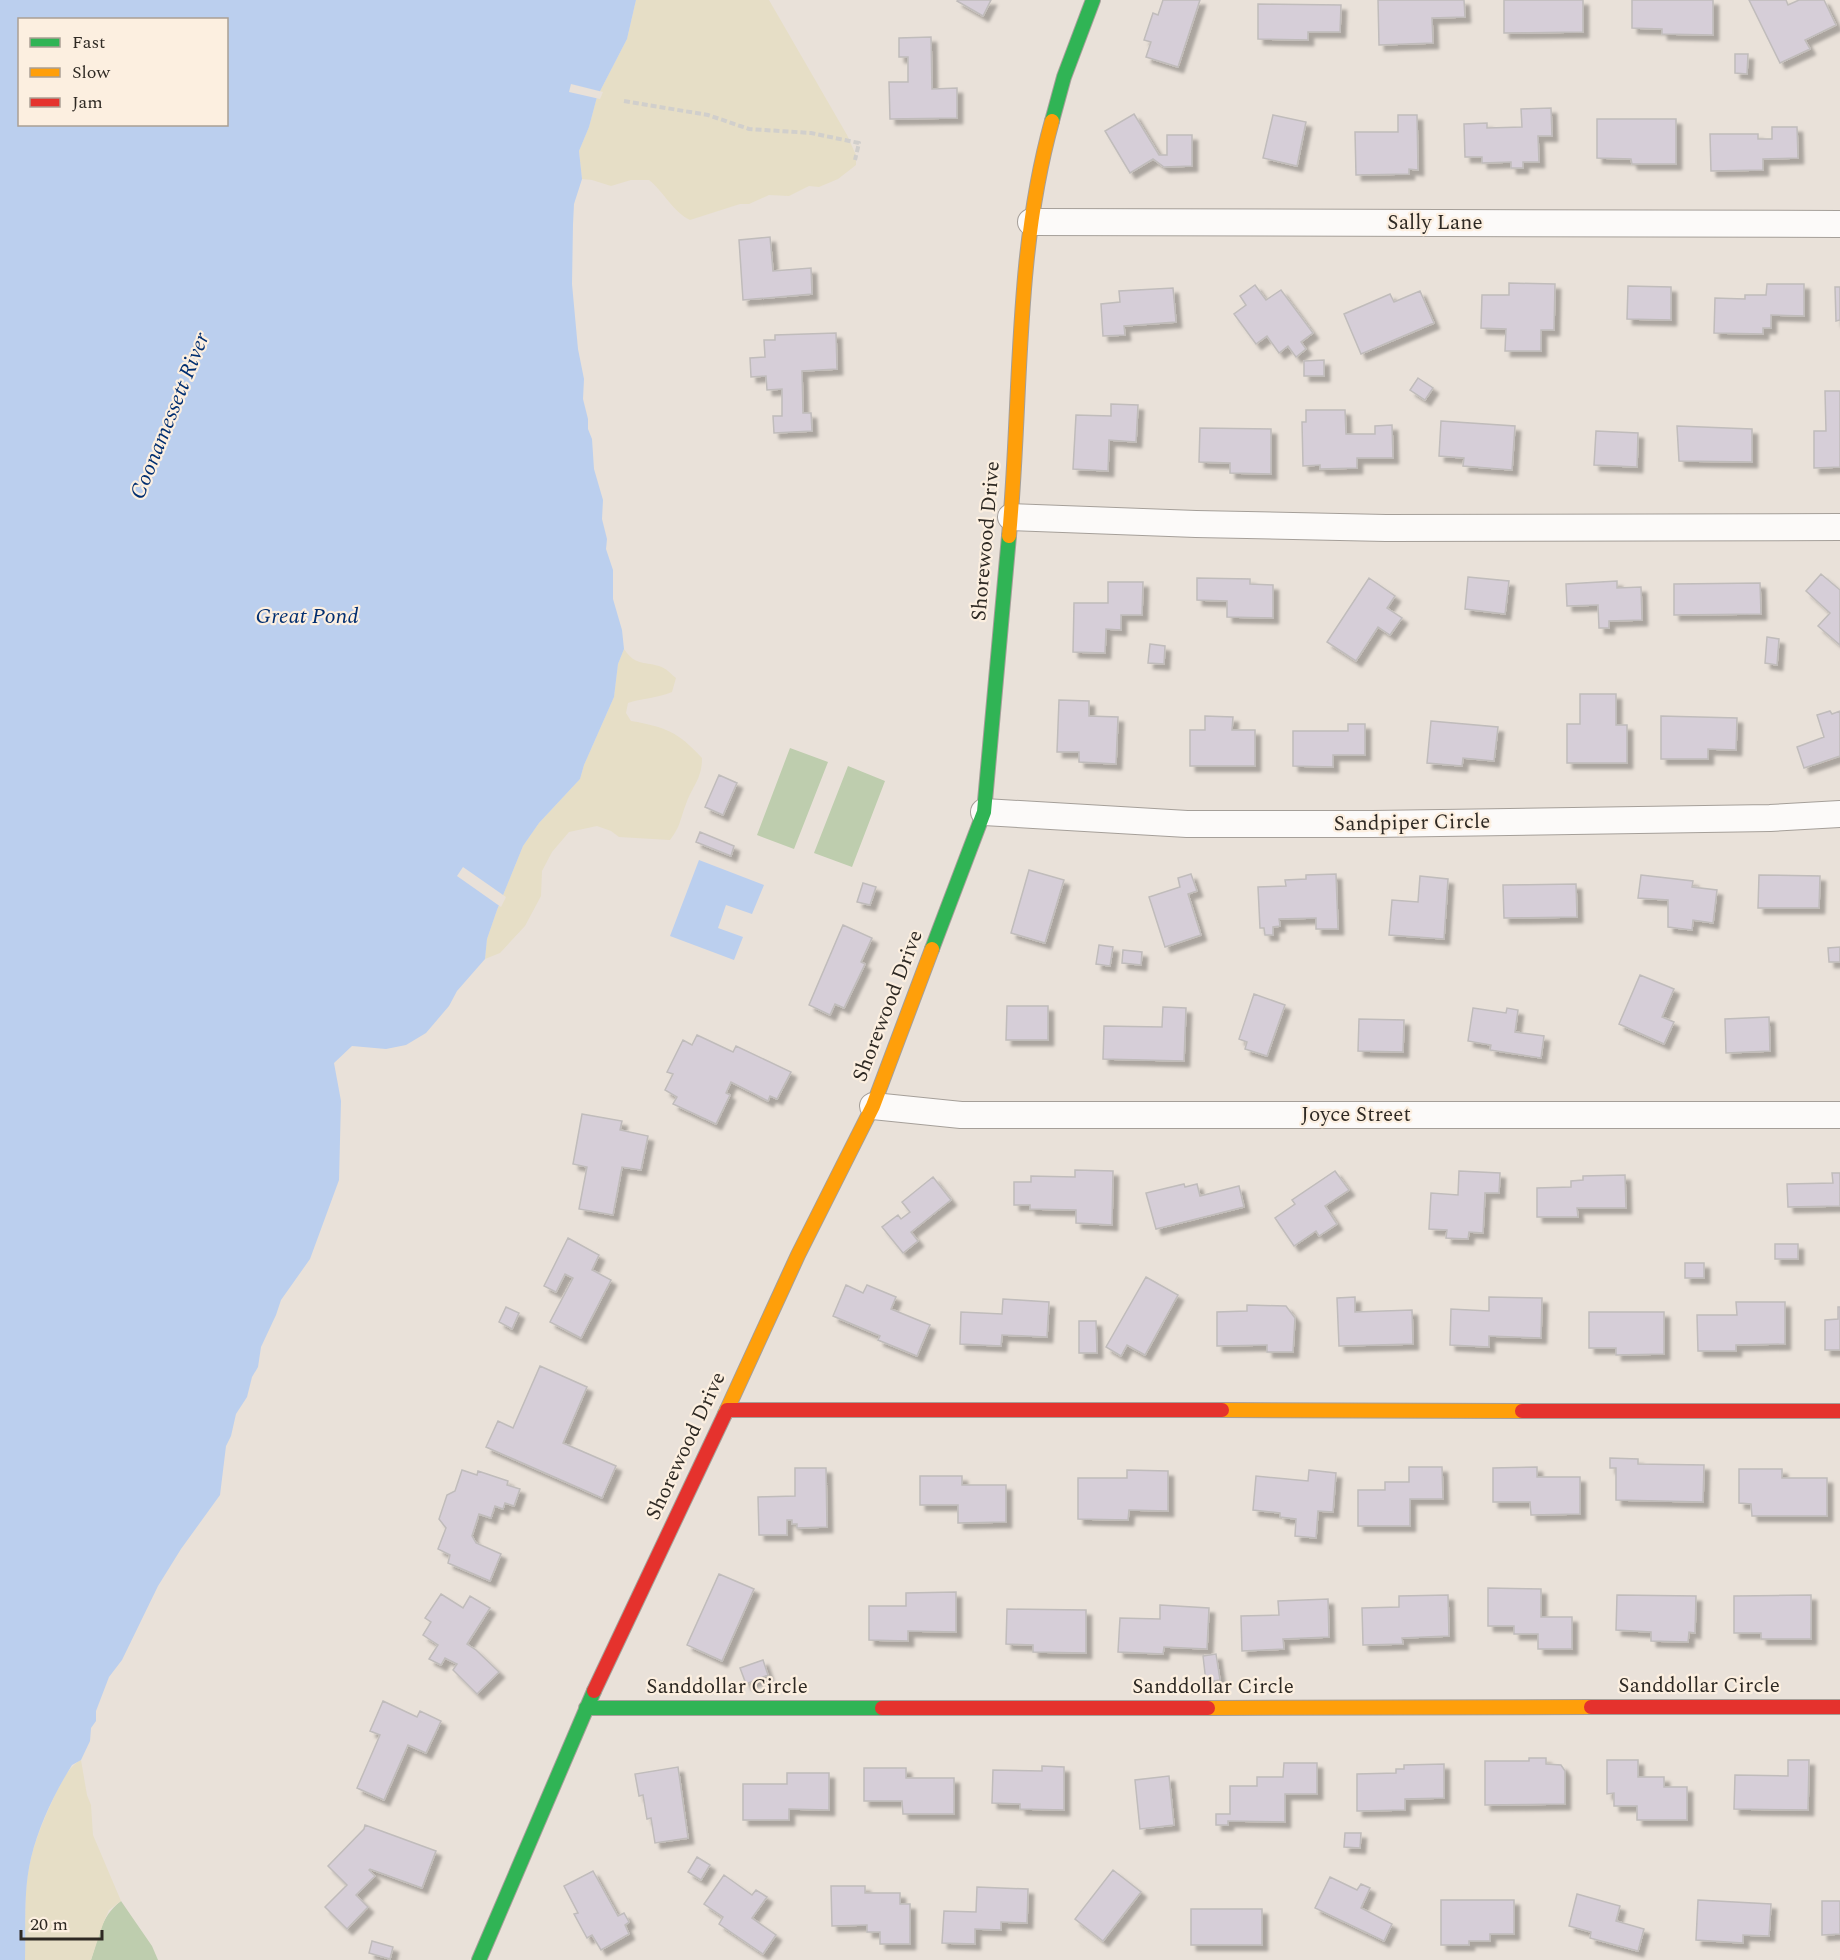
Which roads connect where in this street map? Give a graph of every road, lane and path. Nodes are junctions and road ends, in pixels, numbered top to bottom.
1 (1093, 0) edge
2 (624, 101) dead end
3 (855, 160) dead end
4 (1031, 222) junction
5 (1840, 224) edge
6 (1011, 517) junction
7 (1840, 527) edge
8 (984, 812) junction
9 (1840, 814) edge
10 (873, 1106) junction
11 (1840, 1115) edge
12 (727, 1410) junction
13 (1840, 1411) edge
14 (1840, 1707) edge
15 (586, 1708) junction
16 (479, 1960) edge

1 - 4 street, Shorewood Drive
2 - 3 path
4 - 5 street, Sally Lane
4 - 6 street, Shorewood Drive
6 - 7 street
6 - 8 street, Shorewood Drive
8 - 9 street, Sandpiper Circle
8 - 10 street, Shorewood Drive
10 - 11 street, Joyce Street
10 - 12 street, Shorewood Drive
12 - 13 street
12 - 15 street, Shorewood Drive
14 - 15 street, Sanddollar Circle
15 - 16 street, Shorewood Drive

